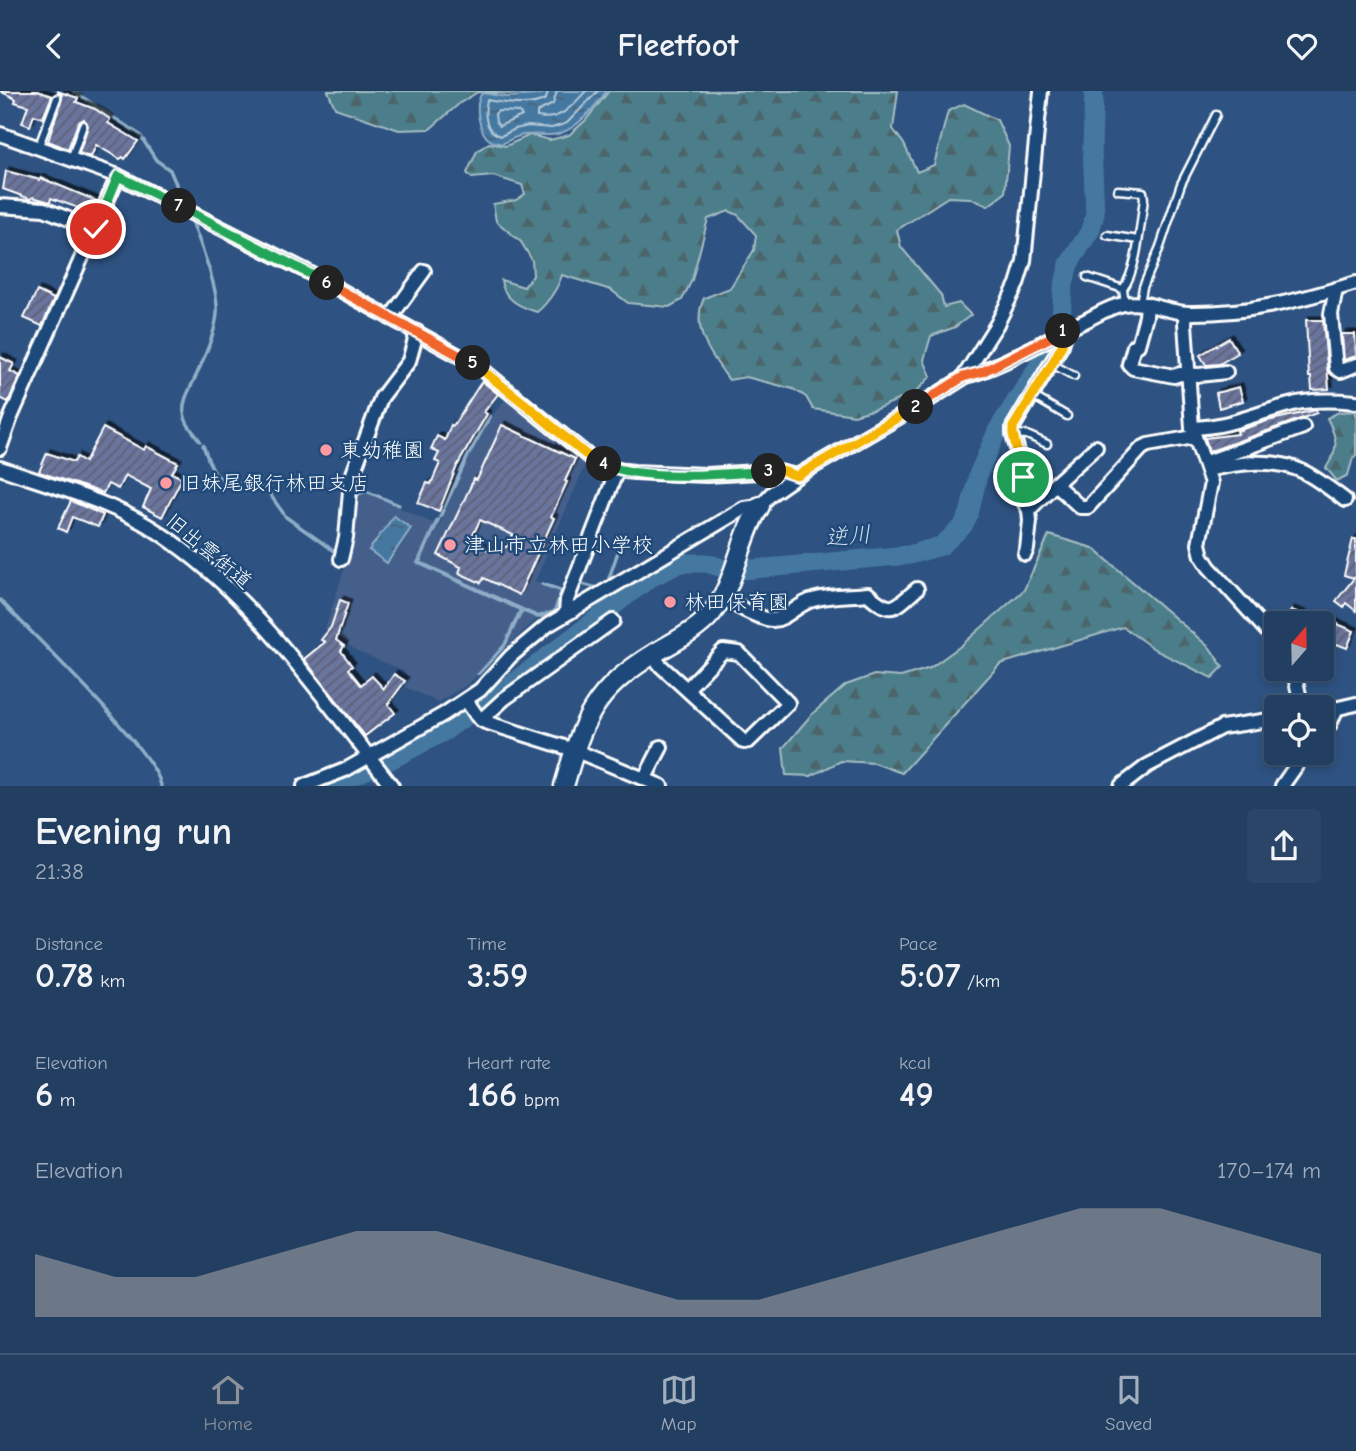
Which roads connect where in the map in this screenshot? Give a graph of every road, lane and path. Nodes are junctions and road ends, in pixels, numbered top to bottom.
1 (1041, 91) edge
2 (57, 98) dead end
3 (1216, 115) dead end
4 (83, 125) dead end
5 (0, 134) edge
6 (38, 148) junction
7 (71, 159) junction
8 (118, 176) junction
9 (1118, 190) dead end
10 (0, 206) edge
11 (96, 229) junction
12 (1107, 235) dead end
13 (1138, 240) junction
14 (424, 271) dead end
15 (1087, 277) dead end
16 (1356, 283) edge
17 (1124, 289) junction
18 (1336, 289) junction
19 (1125, 303) junction
20 (1143, 304) junction
21 (1186, 313) junction
22 (390, 318) junction
23 (1064, 330) junction
24 (417, 332) junction
25 (1052, 364) junction
26 (1356, 365) edge
27 (1226, 372) dead end
28 (1188, 373) junction
29 (1074, 376) dead end
30 (963, 377) junction
31 (1031, 395) junction
32 (1356, 402) edge
33 (1067, 416) dead end
34 (1304, 427) dead end
35 (1193, 433) junction
36 (1013, 434) junction
37 (1047, 445) dead end
38 (0, 447) edge
39 (1096, 447) dead end
40 (0, 468) edge
41 (617, 470) junction
42 (1207, 470) junction
43 (797, 476) junction
44 (1055, 484) junction
45 (1345, 500) dead end
46 (760, 506) junction
47 (1028, 510) junction
48 (1025, 554) dead end
49 (341, 559) dead end
50 (917, 589) dead end
51 (725, 591) junction
52 (566, 613) junction
53 (613, 621) dead end
54 (1264, 628) edge
55 (652, 655) junction
56 (687, 689) junction
57 (1356, 704) edge
58 (1336, 710) joint
59 (474, 711) junction
60 (1334, 715) edge
61 (1264, 721) edge
62 (661, 747) dead end
63 (574, 750) junction
64 (374, 762) junction
65 (1296, 765) edge
66 (645, 778) junction
67 (304, 786) edge
68 (392, 786) edge
69 (564, 786) edge
70 (662, 786) edge
71 (1121, 786) edge
72 (1282, 786) edge

1 - 30 street
2 - 6 lane
3 - 20 lane
4 - 7 lane
5 - 6 street
6 - 7 street
7 - 8 street
8 - 11 street
8 - 22 street
9 - 13 lane
10 - 11 street
11 - 38 street
12 - 13 lane
13 - 17 lane
14 - 22 street
15 - 17 lane
16 - 18 street
17 - 19 lane
18 - 21 street
18 - 26 street
19 - 20 street
19 - 23 street
20 - 21 street
20 - 28 street
21 - 28 street
22 - 24 street
23 - 25 street
23 - 30 street
24 - 41 street
24 - 49 street
25 - 29 lane
25 - 31 street
27 - 28 street
28 - 35 street
30 - 43 street
31 - 33 lane
31 - 36 street
32 - 35 street
34 - 42 street
35 - 42 street
35 - 44 street
36 - 37 lane
36 - 47 street
39 - 44 street
40 - 64 street, 旧出雲街道
41 - 43 street
41 - 52 street
42 - 45 street
42 - 54 street
43 - 46 street
44 - 47 street
46 - 51 street
46 - 52 street
47 - 48 street
50 - 51 street
51 - 55 street
52 - 59 street
53 - 59 street
55 - 56 street
55 - 63 street
56 - 56 street
57 - 58 street
58 - 60 street
59 - 63 street
59 - 64 street
61 - 71 street
62 - 66 street
63 - 66 street
63 - 69 street
64 - 67 street
64 - 68 street, 旧出雲街道
65 - 72 street
66 - 70 street

